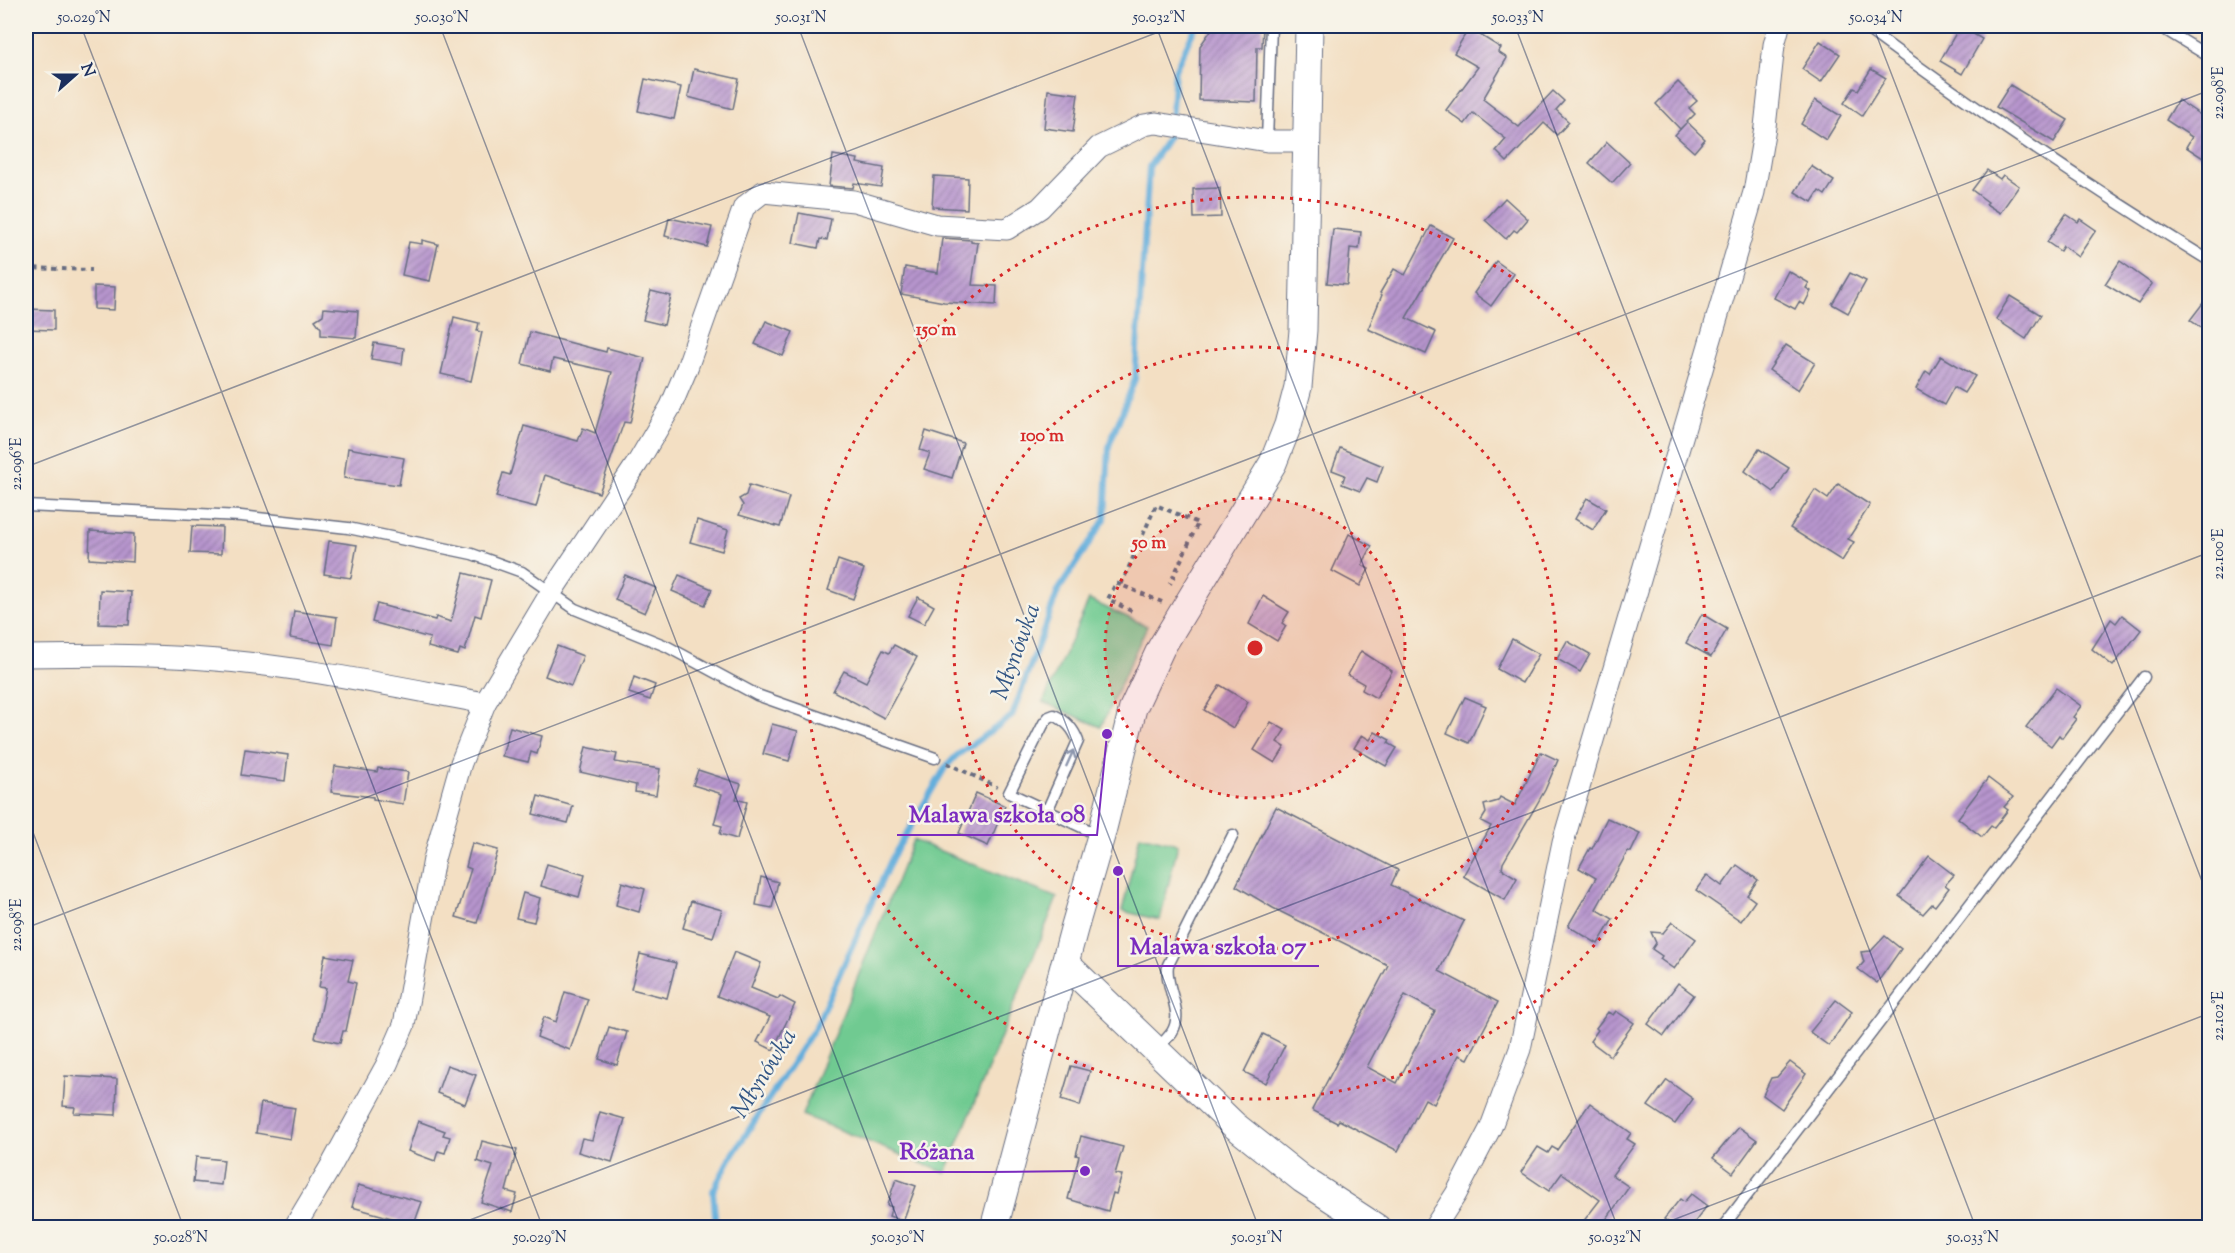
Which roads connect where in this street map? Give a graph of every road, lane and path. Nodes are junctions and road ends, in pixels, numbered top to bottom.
1 (1271, 26) edge
2 (1309, 26) edge
3 (1779, 26) edge
4 (1863, 26) edge
5 (2159, 26) edge
6 (2210, 57) edge
7 (1267, 141) junction
8 (1308, 141) junction
9 (2210, 261) edge
10 (26, 268) edge
11 (92, 270) dead end
12 (26, 506) edge
13 (1121, 585) junction
14 (552, 591) junction
15 (1172, 607) junction
16 (1133, 612) dead end
17 (26, 656) edge
18 (2144, 676) dead end
19 (485, 703) junction
20 (935, 758) dead end
21 (959, 768) dead end
22 (1009, 793) junction
23 (1047, 811) junction
24 (1233, 835) dead end
25 (1101, 836) junction
26 (1065, 963) junction
27 (1156, 1050) junction
28 (294, 1227) edge
29 (994, 1227) edge
30 (1377, 1227) edge
31 (1434, 1227) edge
32 (1722, 1227) edge

1 - 7 lane
2 - 8 street
3 - 31 street
4 - 9 lane
5 - 6 lane
7 - 8 street
7 - 14 street
8 - 15 street
10 - 11 path
12 - 14 lane
13 - 15 path
13 - 15 path
13 - 16 path
14 - 19 street
14 - 20 lane
15 - 25 street
17 - 19 street
18 - 32 lane
19 - 28 street
21 - 22 path
22 - 23 lane
23 -> 22 lane
23 - 25 lane
24 - 27 lane
25 - 26 street
26 - 27 street
26 - 29 street
27 - 30 street

